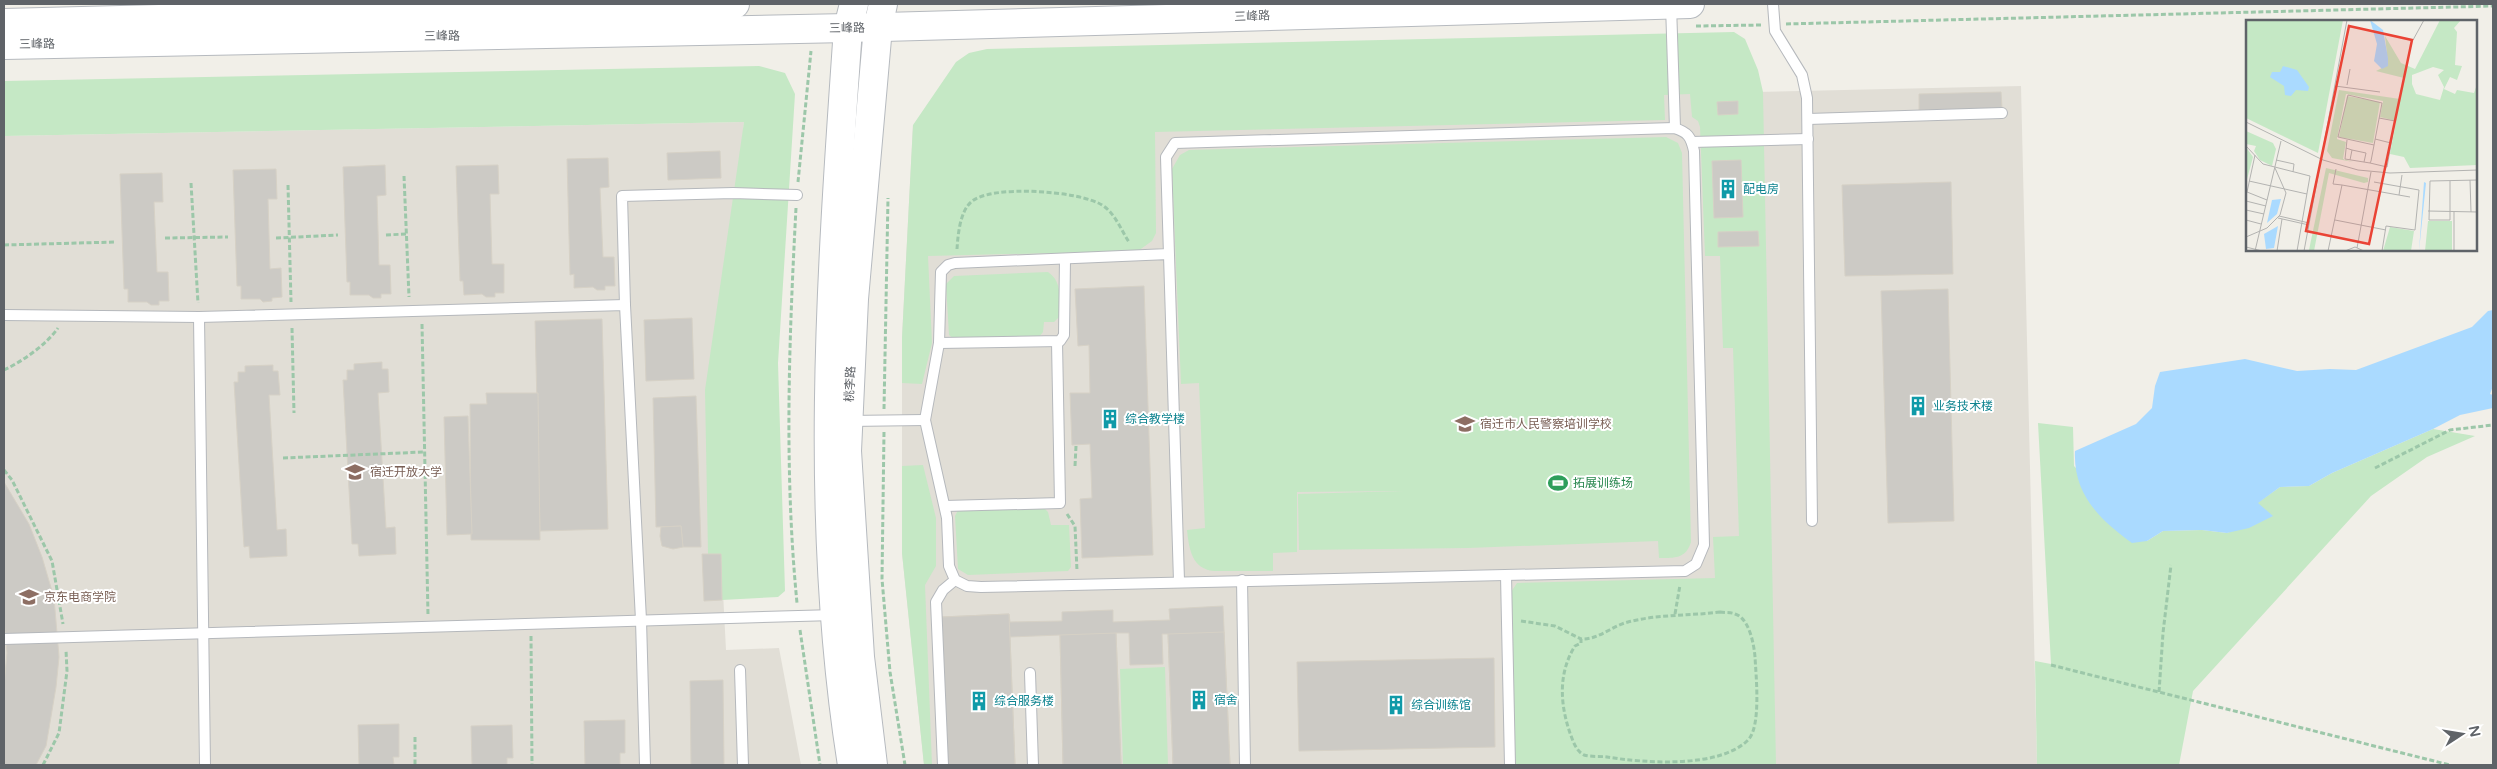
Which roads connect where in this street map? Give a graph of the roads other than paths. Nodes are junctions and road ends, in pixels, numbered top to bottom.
1 (735, 4) edge
2 (1671, 4) edge
3 (1690, 4) edge
4 (1774, 4) edge
5 (881, 15) edge
6 (851, 16) edge
7 (4, 23) edge
8 (4, 45) edge
9 (2002, 113) dead end
10 (1808, 119) junction
11 (1675, 128) junction
12 (1808, 139) junction
13 (1692, 142) junction
14 (797, 195) road end
15 (1169, 254) junction
16 (1065, 259) junction
17 (625, 305) junction
18 (4, 315) edge
19 (199, 316) junction
20 (1057, 342) junction
21 (939, 343) junction
22 (925, 420) junction
23 (838, 421) junction
24 (945, 506) junction
25 (1812, 521) dead end
26 (1506, 575) junction
27 (955, 580) junction
28 (1242, 580) junction
29 (1179, 581) junction
30 (846, 615) junction
31 (641, 620) junction
32 (203, 632) junction
33 (4, 639) edge
34 (740, 670) dead end
35 (1030, 673) dead end
36 (205, 765) edge
37 (644, 765) edge
38 (744, 765) edge
39 (852, 765) edge
40 (873, 765) edge
41 (943, 765) edge
42 (1034, 765) edge
43 (1245, 765) edge
44 (1510, 765) edge

1 - 7 main road, 三峰路
2 - 3 main road, 三峰路
2 - 5 main road, 三峰路
2 - 11 lane
4 - 10 lane
5 - 6 main road, 三峰路
5 - 23 main road, 桃李路
6 - 8 main road, 三峰路
6 - 23 main road, 桃李路
9 - 10 lane
10 - 12 lane
11 - 13 lane
11 - 15 lane
12 - 13 lane
12 - 25 lane
13 - 26 lane
14 - 17 lane
15 - 16 lane
15 - 29 lane
16 - 20 lane
16 - 21 lane
17 - 19 lane
17 - 31 lane
18 - 19 lane
19 - 32 lane
20 - 21 lane
20 - 24 lane
21 - 22 lane
22 - 23 lane
22 - 24 lane
23 - 30 main road, 桃李路
24 - 27 lane
26 - 28 lane
26 - 44 lane
27 - 29 lane
27 - 41 lane
28 - 29 lane
28 - 43 lane
30 - 31 lane
30 - 39 main road, 桃李路
30 - 40 main road, 桃李路
31 - 32 lane
31 - 37 lane
32 - 33 lane
32 - 36 lane
34 - 38 lane
35 - 42 lane

